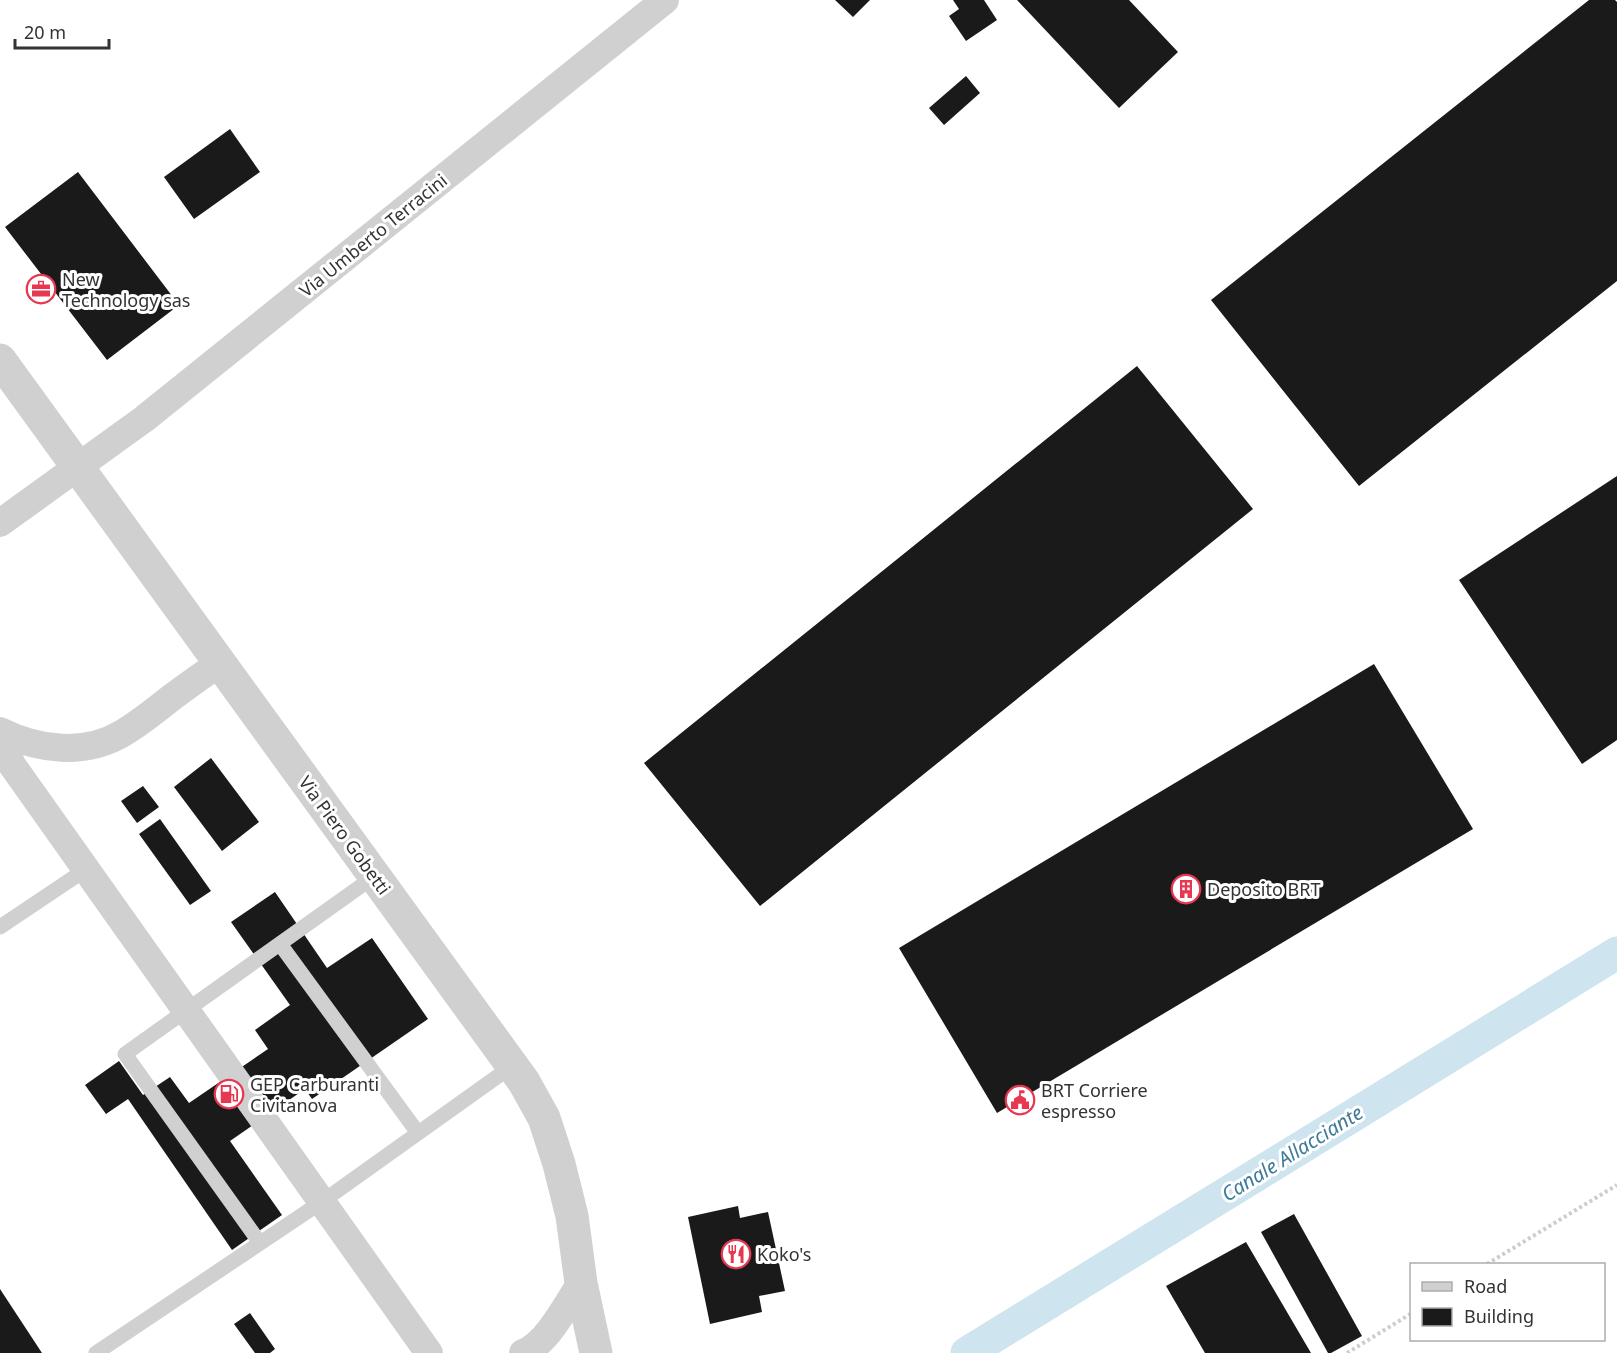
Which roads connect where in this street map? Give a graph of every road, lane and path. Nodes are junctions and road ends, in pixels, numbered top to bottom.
1 (665, 0) edge
2 (0, 360) edge
3 (78, 468) junction
4 (0, 523) edge
5 (220, 663) junction
6 (0, 731) edge
7 (0, 736) edge
8 (86, 870) junction
9 (375, 876) junction
10 (0, 927) edge
11 (280, 944) junction
12 (186, 1010) junction
13 (512, 1066) junction
14 (418, 1133) junction
15 (1617, 1185) edge
16 (322, 1201) junction
17 (260, 1243) junction
18 (1489, 1263) edge
19 (580, 1283) junction
20 (1410, 1313) edge
21 (431, 1352) edge
22 (96, 1353) edge
23 (523, 1353) edge
24 (596, 1353) edge
25 (1347, 1353) edge

1 - 3 street, Via Umberto Terracini
2 - 3 street, Via Piero Gobetti
3 - 4 street, Via Umberto Terracini
3 - 5 street, Via Piero Gobetti
5 - 6 street
5 - 9 street, Via Piero Gobetti
7 - 8 street
8 - 10 lane
8 - 12 street
9 - 11 lane
9 - 13 street, Via Piero Gobetti
11 - 12 lane
11 - 14 lane
12 - 16 street
12 - 17 lane
13 - 14 lane
13 - 19 street, Via Piero Gobetti
14 - 16 lane
15 - 18 path
16 - 17 lane
16 - 21 street
17 - 22 lane
19 - 23 street
19 - 24 street, Via Piero Gobetti
20 - 25 path

